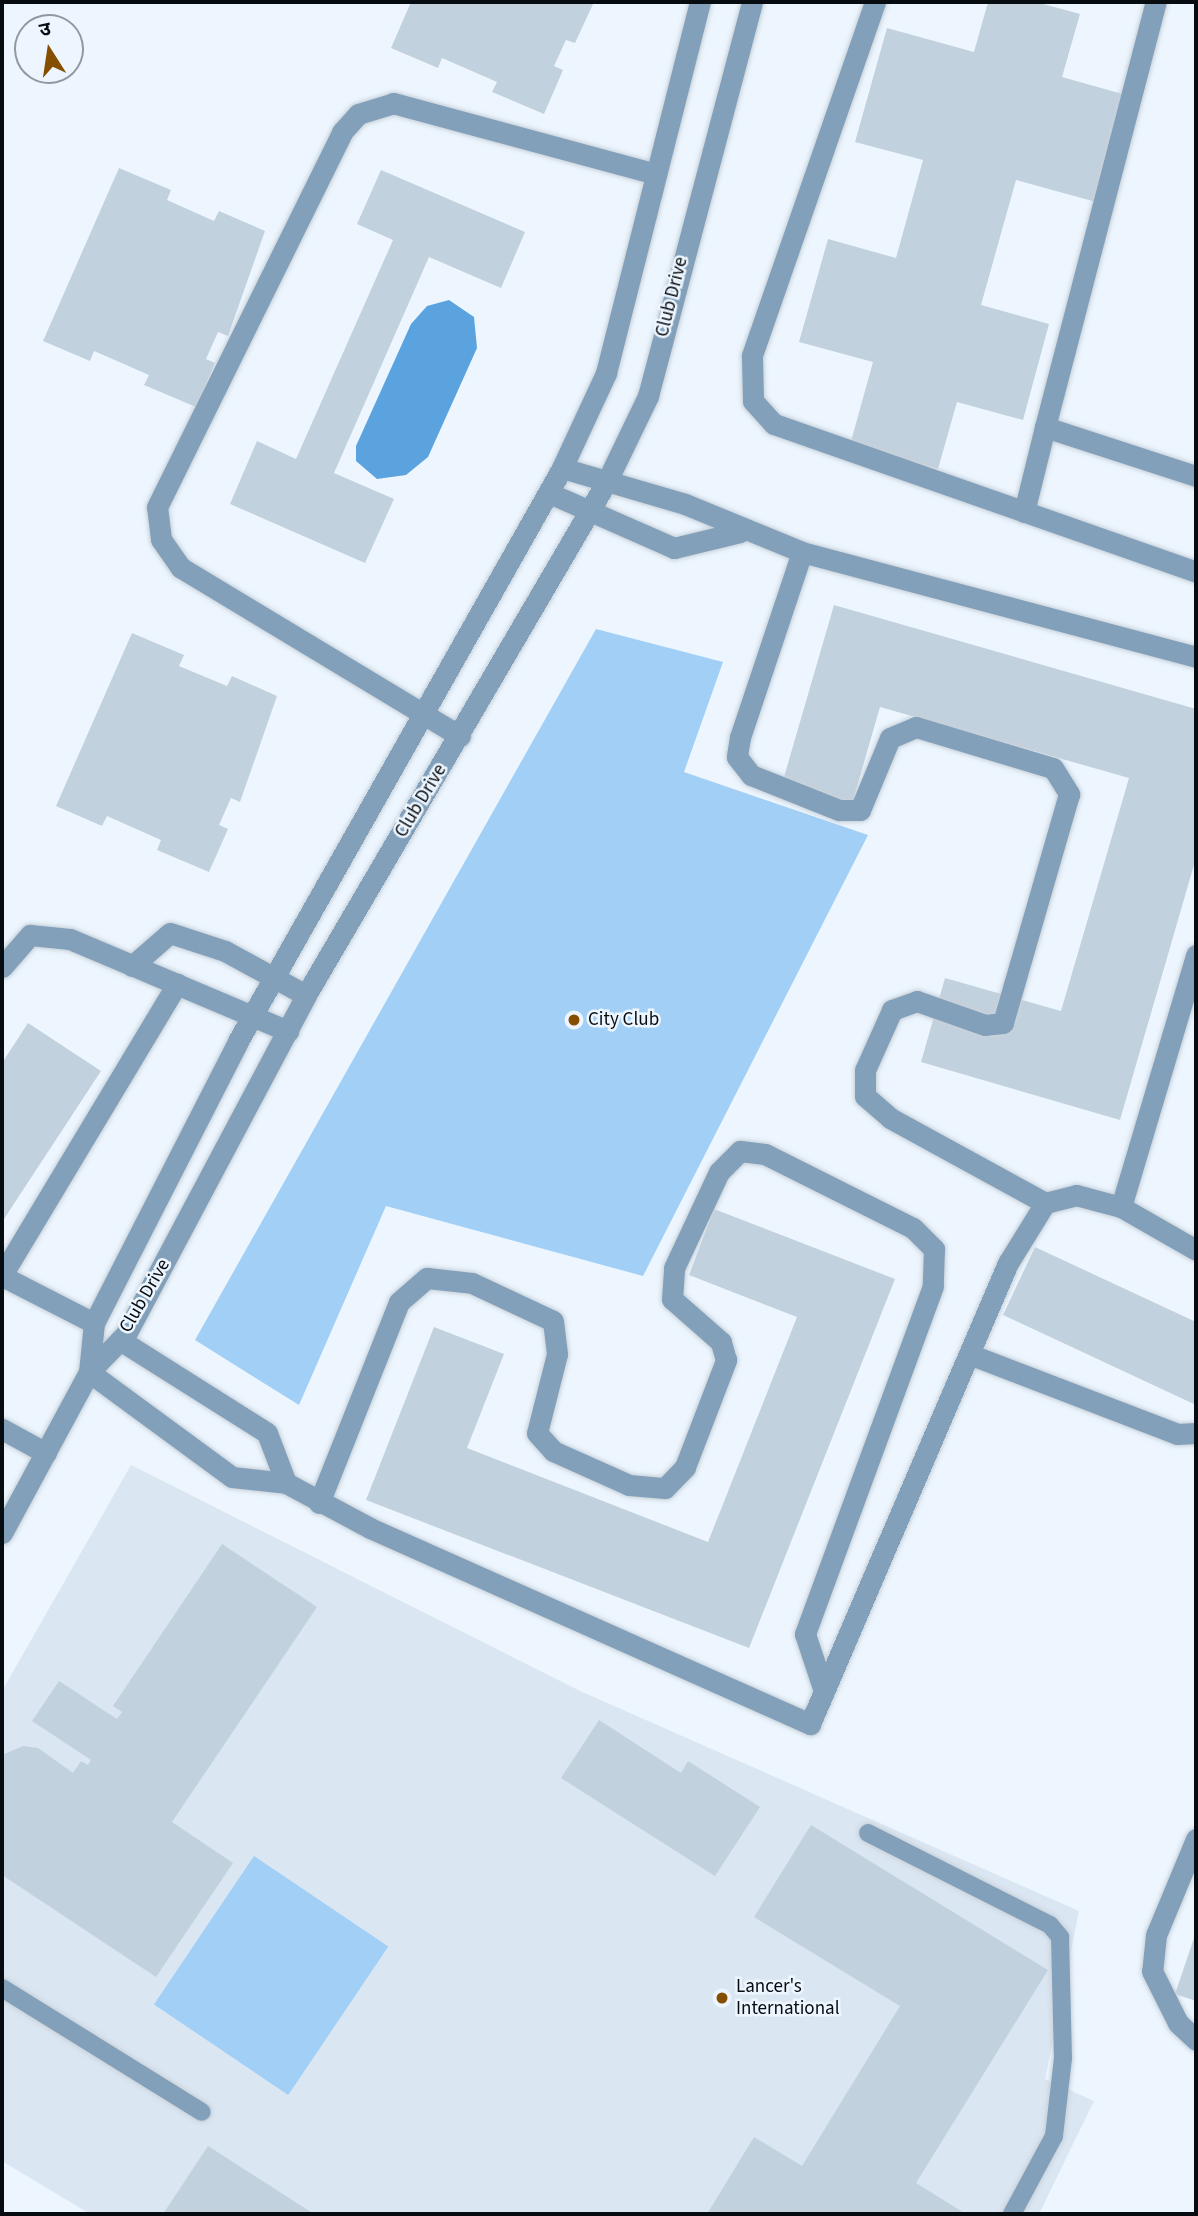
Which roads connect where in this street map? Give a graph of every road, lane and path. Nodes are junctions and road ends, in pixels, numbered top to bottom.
1 (700, 2) edge
2 (752, 2) edge
3 (875, 2) edge
4 (1156, 2) edge
5 (656, 174) junction
6 (1045, 427) junction
7 (562, 468) junction
8 (1196, 476) edge
9 (607, 481) junction
10 (548, 493) junction
11 (591, 512) junction
12 (1024, 512) junction
13 (740, 532) junction
14 (802, 552) junction
15 (1196, 572) edge
16 (1196, 657) edge
17 (422, 713) junction
18 (460, 736) junction
19 (1196, 955) edge
20 (132, 966) junction
21 (2, 967) edge
22 (275, 976) junction
23 (177, 984) junction
24 (306, 995) junction
25 (253, 1016) junction
26 (288, 1031) junction
27 (1045, 1203) junction
28 (1121, 1207) junction
29 (1196, 1250) edge
30 (3, 1276) edge
31 (94, 1322) junction
32 (120, 1340) junction
33 (969, 1354) junction
34 (89, 1372) junction
35 (2, 1429) edge
36 (1196, 1433) edge
37 (46, 1453) junction
38 (286, 1483) junction
39 (319, 1503) junction
40 (2, 1533) edge
41 (824, 1691) junction
42 (868, 1833) dead end
43 (1196, 1839) edge
44 (2, 1988) edge
45 (1196, 2040) edge
46 (202, 2112) dead end
47 (1012, 2214) edge

1 - 5 street, Club Drive
2 - 9 street, Club Drive
3 - 12 street
4 - 6 street
5 - 7 street, Club Drive
5 - 17 street
6 - 8 street
6 - 12 street
7 - 9 street
7 - 10 street, Club Drive
9 - 11 street, Club Drive
9 - 13 street
10 - 11 street
10 - 17 street, Club Drive
11 - 13 street
11 - 18 street, Club Drive
12 - 15 street
13 - 14 street
14 - 16 street
14 - 27 street
17 - 18 street
17 - 22 street, Club Drive
18 - 24 street, Club Drive
19 - 28 street
20 - 21 street
20 - 22 street
20 - 23 street
22 - 24 street
22 - 25 street, Club Drive
23 - 25 street
23 - 30 street
24 - 26 street, Club Drive
25 - 26 street
25 - 31 street, Club Drive
26 - 32 street, Club Drive
27 - 28 street
27 - 33 street
28 - 29 street
30 - 31 street
31 - 34 street, Club Drive
32 - 34 street, Club Drive
32 - 38 street
33 - 36 street
33 - 41 street
34 - 37 street
34 - 38 street
35 - 37 street
37 - 40 street
38 - 39 street
39 - 41 street
39 - 41 street
42 - 47 lane
43 - 45 street
44 - 46 lane

